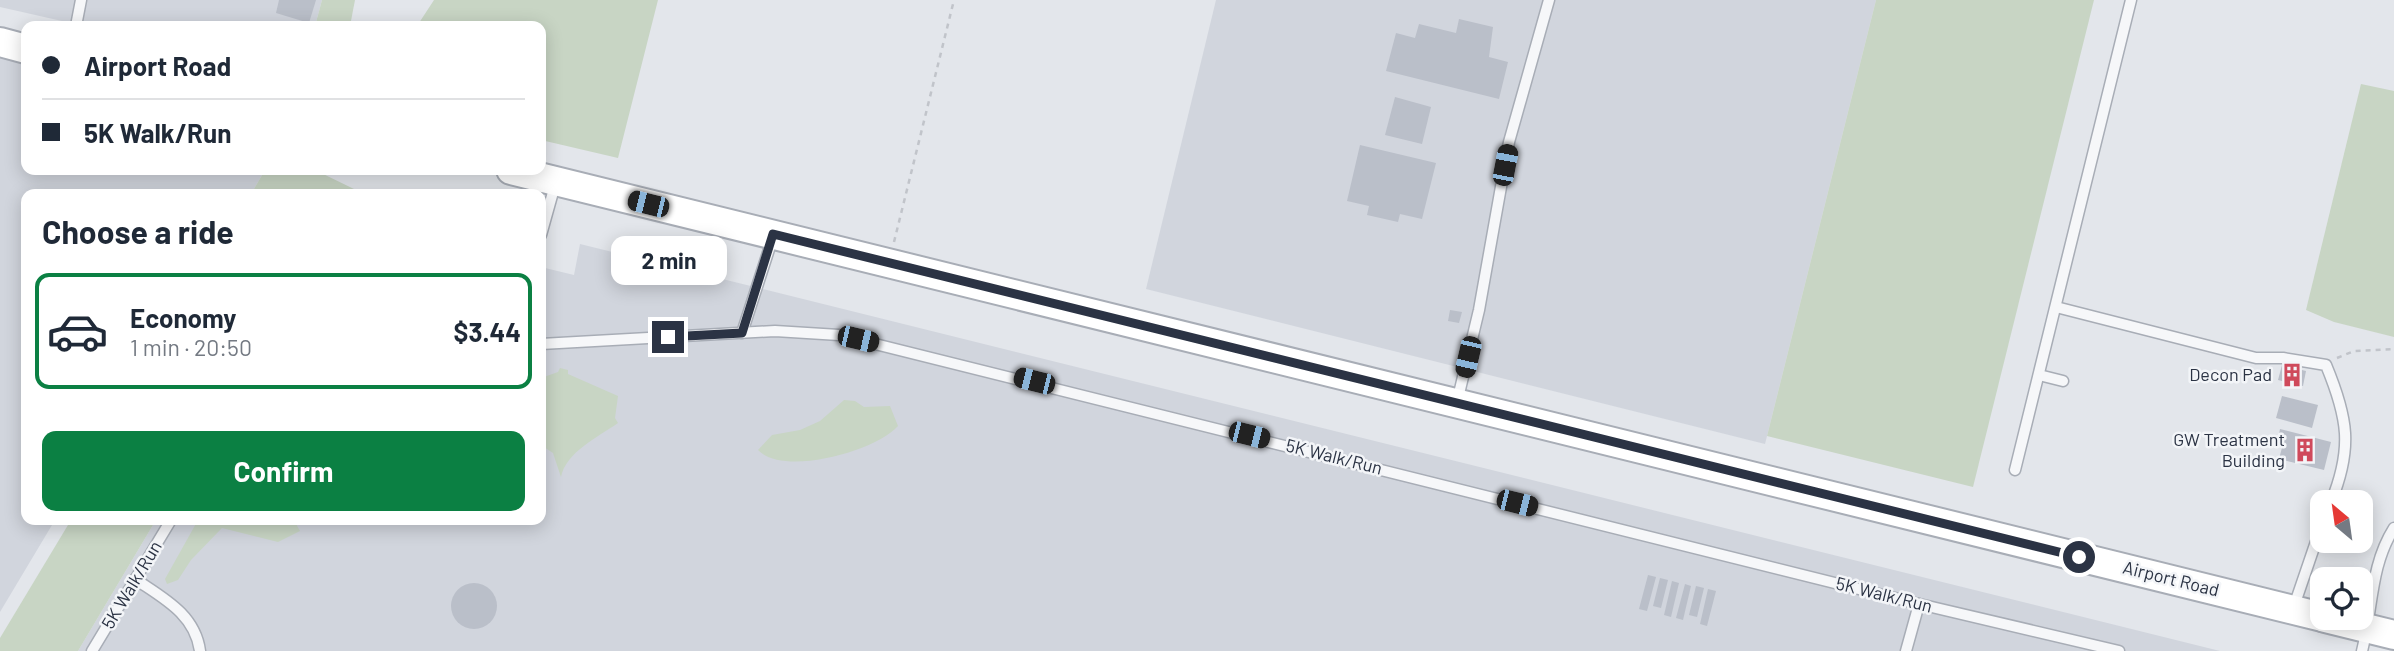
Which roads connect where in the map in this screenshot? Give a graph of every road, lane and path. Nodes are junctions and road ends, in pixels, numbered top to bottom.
1 (81, 0) edge
2 (954, 0) edge
3 (1549, 0) edge
4 (2131, 0) edge
5 (77, 21) edge
6 (0, 42) edge
7 (21, 48) edge
8 (531, 175) edge
9 (556, 181) junction
10 (546, 217) edge
11 (773, 234) junction
12 (888, 262) junction
13 (2056, 307) junction
14 (742, 333) junction
15 (546, 344) edge
16 (2394, 349) edge
17 (2326, 365) junction
18 (2039, 375) junction
19 (2063, 381) dead end
20 (1457, 403) junction
21 (2015, 470) dead end
22 (2335, 490) edge
23 (168, 525) edge
24 (2394, 528) edge
25 (2312, 553) edge
26 (135, 579) junction
27 (1919, 604) junction
28 (2293, 610) junction
29 (2310, 614) edge
30 (2356, 630) edge
31 (2375, 638) edge
32 (92, 651) edge
33 (200, 651) edge
34 (1906, 651) edge
35 (2119, 651) edge

1 - 5 lane
2 - 12 path
3 - 20 lane
4 - 13 lane
6 - 7 main road
8 - 9 main road, Airport Road
9 - 10 lane
9 - 11 main road, Airport Road
11 - 12 main road, Airport Road
11 - 14 lane
12 - 20 main road, Airport Road
13 - 17 lane
13 - 18 lane
14 - 15 lane, 5K Walk/Run
14 - 27 lane, 5K Walk/Run
16 - 17 path
17 - 22 lane
18 - 19 lane
18 - 21 lane
20 - 28 main road, Airport Road
23 - 26 lane, 5K Walk/Run
24 - 31 lane
25 - 28 lane
26 - 32 lane, 5K Walk/Run
26 - 33 lane
27 - 34 lane
27 - 35 lane, 5K Walk/Run
28 - 29 main road, Airport Road
30 - 31 main road, Airport Road

